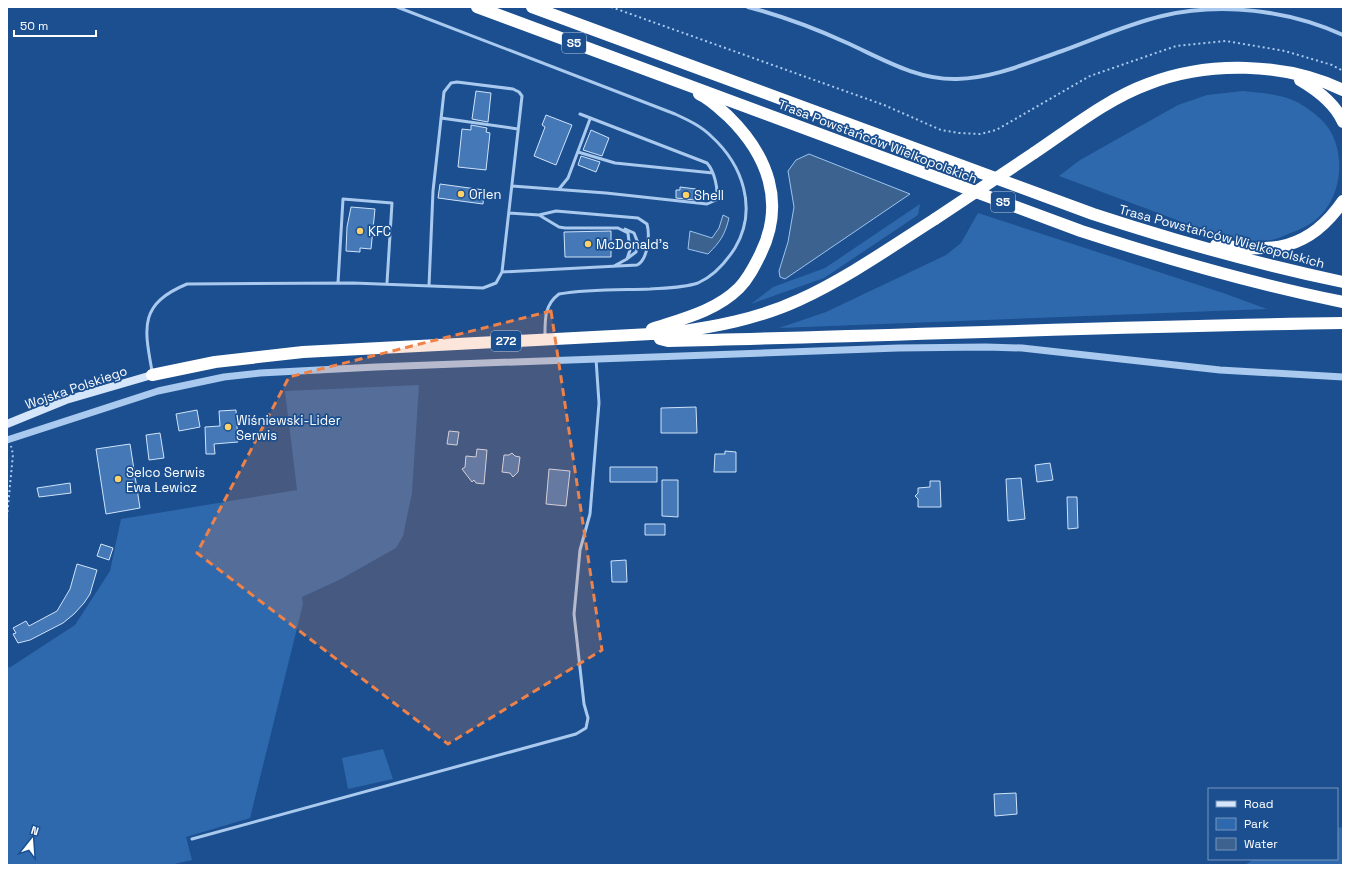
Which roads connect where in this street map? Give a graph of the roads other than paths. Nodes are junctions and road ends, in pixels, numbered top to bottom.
1 (397, 7) edge
2 (477, 7) edge
3 (532, 7) edge
4 (748, 7) edge
5 (1343, 35) edge
6 (1290, 74) junction
7 (670, 79) junction
8 (1343, 90) edge
9 (580, 114) dead end
10 (441, 118) junction
11 (590, 118) junction
12 (1343, 122) edge
13 (518, 129) junction
14 (578, 152) junction
15 (713, 172) junction
16 (512, 186) junction
17 (558, 190) junction
18 (1343, 201) edge
19 (509, 213) junction
20 (539, 215) junction
21 (618, 228) junction
22 (1169, 238) junction
23 (627, 259) junction
24 (612, 267) junction
25 (502, 272) junction
26 (1343, 282) edge
27 (338, 283) junction
28 (387, 284) junction
29 (429, 286) junction
30 (1343, 302) edge
31 (1343, 323) edge
32 (638, 334) junction
33 (544, 339) junction
34 (596, 358) junction
35 (152, 375) junction
36 (1343, 377) edge
37 (7, 424) edge
38 (8, 440) edge
39 (192, 839) dead end

1 - 33 lane
2 - 7 highway, Trasa Powstańców Wielkopolskich / S5
3 - 22 highway, Trasa Powstańców Wielkopolskich / S5
4 - 5 street
6 - 8 highway
6 - 12 highway
6 - 32 highway, bridge
7 - 30 highway, Trasa Powstańców Wielkopolskich / S5
7 - 32 highway
9 - 11 lane
10 - 13 lane
10 - 13 lane
10 - 29 lane
11 - 14 lane
11 - 15 lane
13 - 16 lane
14 - 15 lane
14 - 17 lane
15 - 17 lane
16 - 17 lane
16 - 19 lane
18 - 22 highway
19 - 20 lane
19 - 25 lane
20 - 21 lane
20 - 24 lane
21 - 23 lane
21 - 23 lane
22 - 26 highway, Trasa Powstańców Wielkopolskich / S5
23 - 24 lane
24 - 25 lane
25 - 29 lane
27 - 28 lane
27 - 28 lane
27 - 35 lane
28 - 29 lane
31 - 32 highway
32 - 33 highway, 272
33 - 35 highway, 272
34 - 36 street
34 - 38 street
34 - 39 lane
35 - 37 main road, Wojska Polskiego / 272

